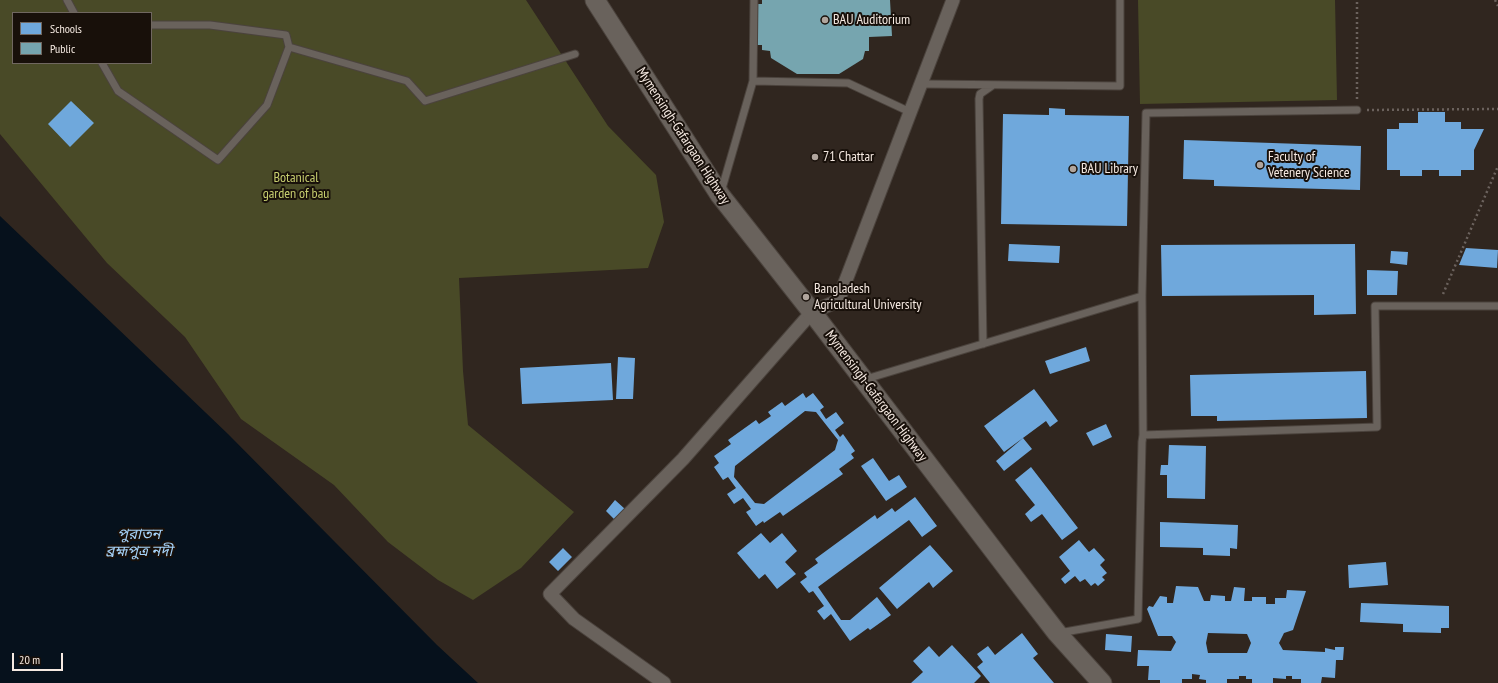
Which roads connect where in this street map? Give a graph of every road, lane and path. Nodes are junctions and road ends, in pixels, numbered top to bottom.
1 (67, 0) edge
2 (595, 0) edge
3 (754, 0) edge
4 (953, 0) edge
5 (1120, 0) edge
6 (1357, 0) edge
7 (1496, 0) edge
8 (1498, 6) edge
9 (73, 12) edge
10 (152, 25) edge
11 (289, 47) junction
12 (575, 54) dead end
13 (103, 64) edge
14 (753, 81) junction
15 (922, 84) junction
16 (993, 84) junction
17 (1498, 109) edge
18 (1357, 110) junction
19 (910, 112) junction
20 (1498, 166) edge
21 (720, 195) junction
22 (1142, 296) junction
23 (1438, 306) junction
24 (1498, 306) edge
25 (812, 312) junction
26 (983, 344) junction
27 (863, 380) junction
28 (1143, 435) junction
29 (1057, 633) junction
30 (664, 683) edge
31 (1102, 683) edge

1 - 9 lane
2 - 21 main road, Mymensingh-Gafargaon Highway
3 - 14 lane
4 - 15 street
5 - 16 lane
6 - 18 path
7 - 8 path
10 - 11 lane
11 - 12 lane
11 - 13 lane
14 - 19 lane
14 - 21 lane
15 - 16 lane
15 - 19 street
16 - 26 lane
17 - 18 path
18 - 22 lane
19 - 25 street
20 - 23 path
21 - 25 main road, Mymensingh-Gafargaon Highway
22 - 26 lane
22 - 28 lane
23 - 24 lane
23 - 28 lane
25 - 27 main road, Mymensingh-Gafargaon Highway
25 - 30 street
26 - 27 lane
27 - 29 main road, Mymensingh-Gafargaon Highway
28 - 29 lane
29 - 31 main road, Mymensingh-Gafargaon Highway

